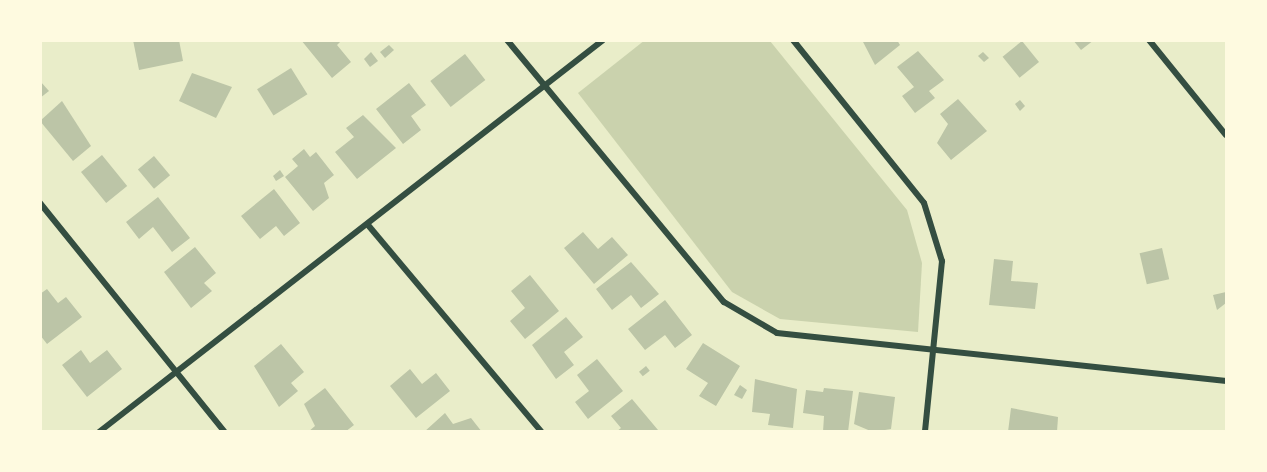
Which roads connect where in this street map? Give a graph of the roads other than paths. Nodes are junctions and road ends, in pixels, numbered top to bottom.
1 (507, 40) edge
2 (603, 40) edge
3 (793, 40) edge
4 (1149, 40) edge
5 (546, 86) junction
6 (1227, 135) edge
7 (40, 203) edge
8 (368, 225) junction
9 (931, 349) junction
10 (177, 371) junction
11 (1227, 381) edge
12 (99, 432) edge
13 (225, 432) edge
14 (542, 432) edge
15 (925, 432) edge

1 - 5 street
2 - 5 street
3 - 9 street
4 - 6 street
5 - 8 street
5 - 9 street
7 - 10 street
8 - 10 street
8 - 14 street
9 - 11 street
9 - 15 street
10 - 12 street
10 - 13 street

